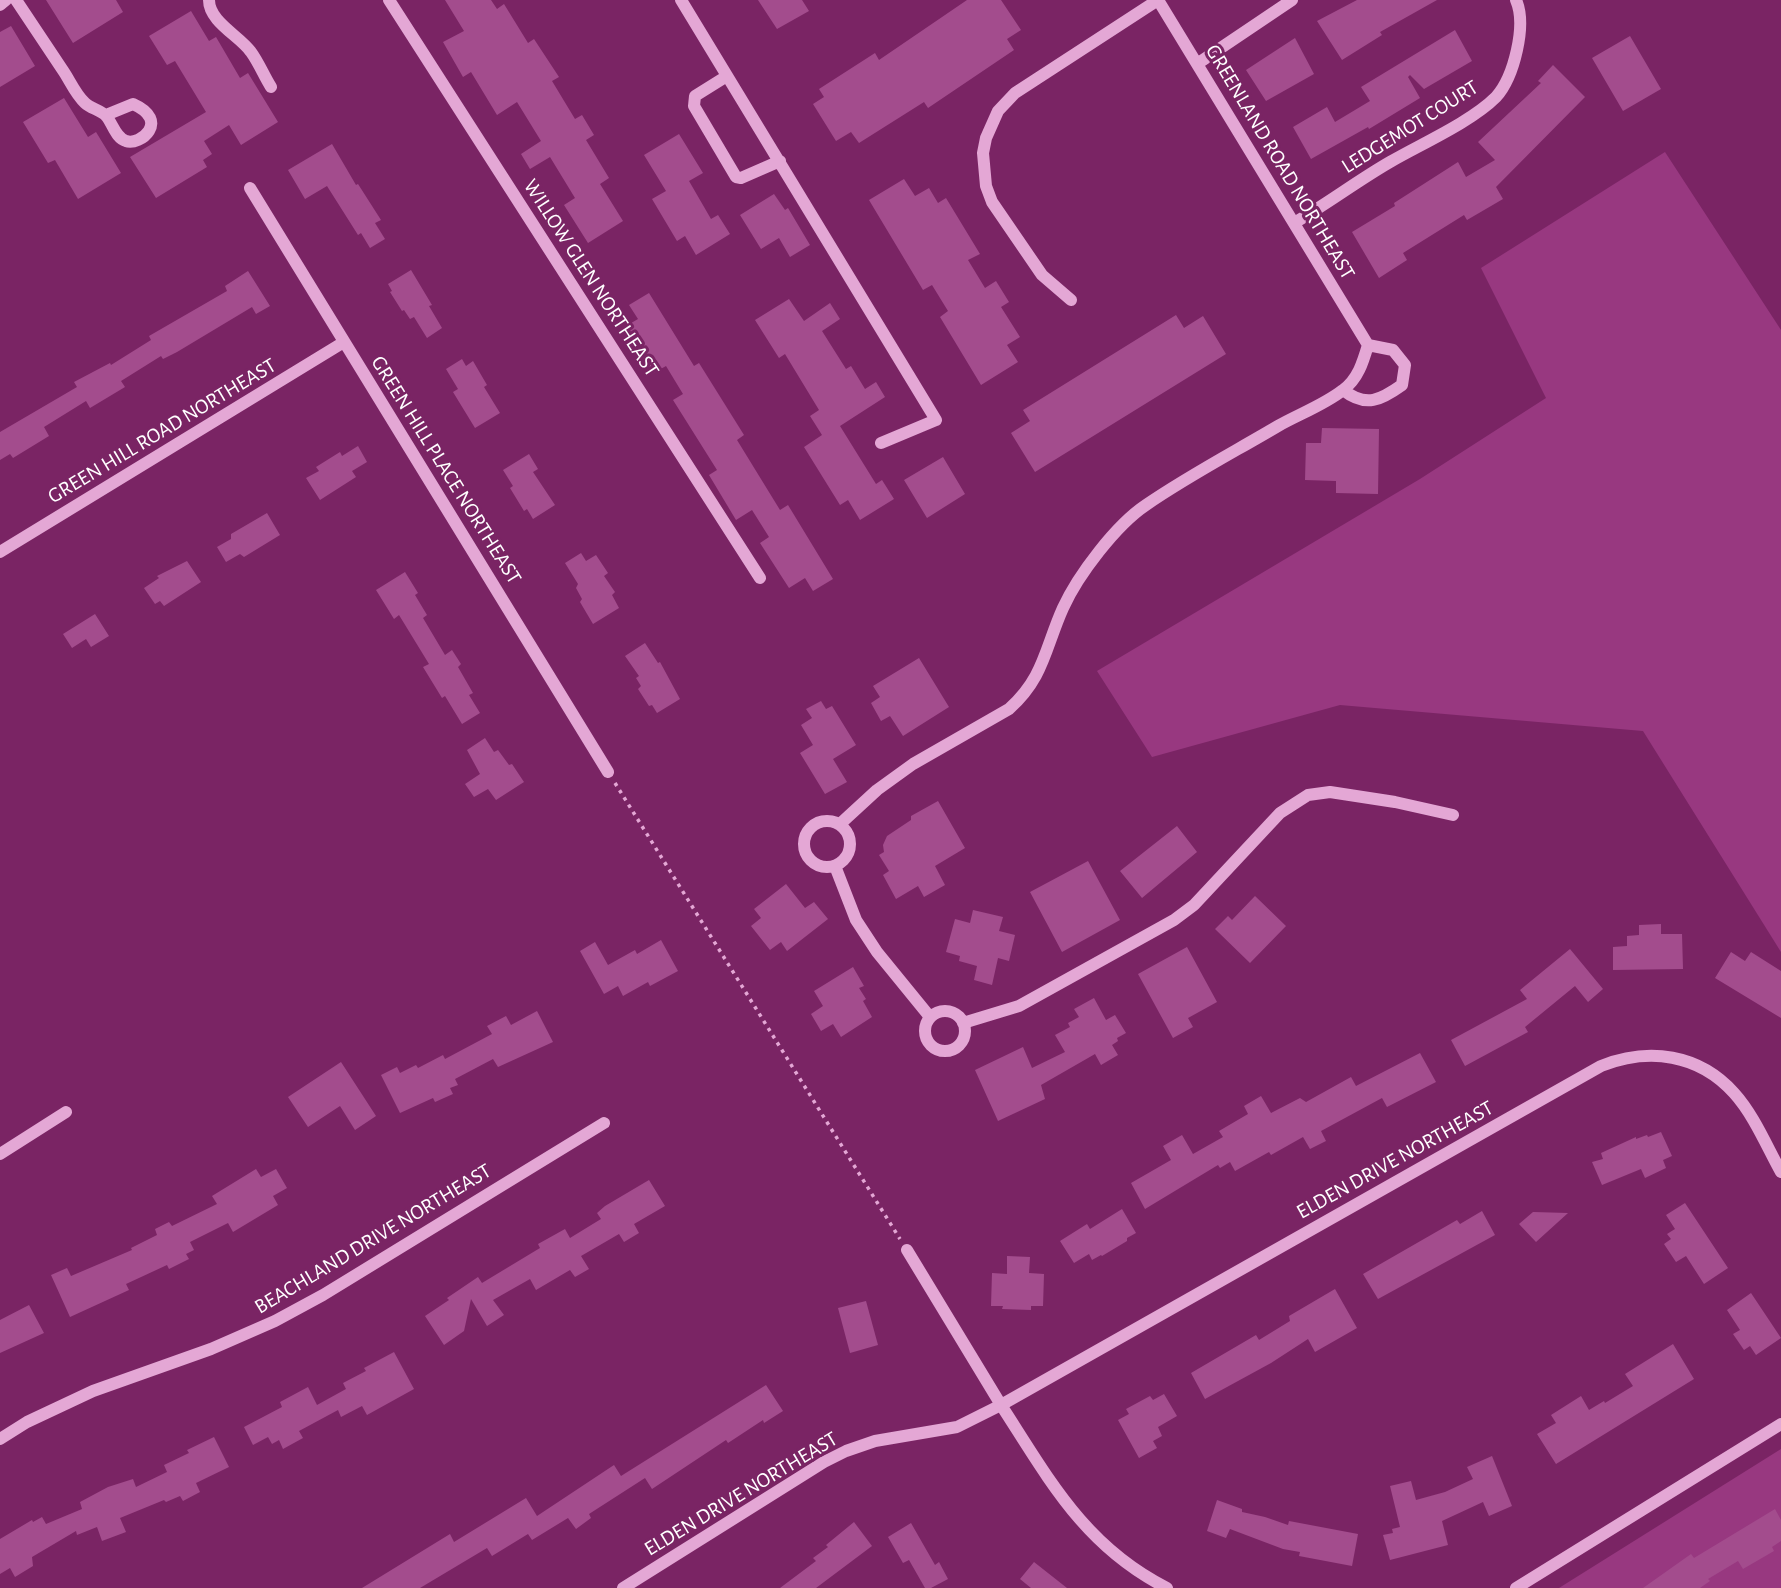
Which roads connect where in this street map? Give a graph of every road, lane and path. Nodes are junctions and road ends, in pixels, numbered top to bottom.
1 (6, 0) edge
2 (16, 0) edge
3 (209, 0) edge
4 (389, 0) edge
5 (681, 0) edge
6 (1158, 0) edge
7 (1292, 0) edge
8 (1516, 0) edge
9 (0, 5) edge
10 (1197, 64) junction
11 (727, 76) junction
12 (271, 87) dead end
13 (106, 115) dead end
14 (780, 161) junction
15 (250, 188) dead end
16 (1294, 223) junction
17 (1071, 300) dead end
18 (344, 342) junction
19 (1368, 345) junction
20 (1343, 390) junction
21 (881, 443) dead end
22 (0, 552) edge
23 (760, 578) dead end
24 (608, 772) joint
25 (1453, 815) dead end
26 (840, 824) junction
27 (835, 866) junction
28 (930, 1017) junction
29 (964, 1023) junction
30 (66, 1112) dead end
31 (604, 1123) dead end
32 (0, 1154) edge
33 (1781, 1172) edge
34 (907, 1250) joint
35 (1000, 1405) junction
36 (1781, 1424) edge
37 (0, 1439) edge
38 (623, 1588) edge
39 (1167, 1588) edge
40 (1516, 1588) edge

1 - 9 street
2 - 13 street
3 - 12 street
4 - 23 street, WILLOW GLEN NORTHEAST
5 - 11 street
6 - 10 street, GREENLAND ROAD NORTHEAST
6 - 17 street
7 - 10 street
8 - 16 street, LEDGEMOT COURT
10 - 16 street, GREENLAND ROAD NORTHEAST
11 - 14 street
11 - 14 street
14 - 21 street
15 - 18 street, GREEN HILL PLACE NORTHEAST
16 - 19 street, GREENLAND ROAD NORTHEAST
18 - 22 street, GREEN HILL ROAD NORTHEAST
18 - 24 street, GREEN HILL PLACE NORTHEAST
19 - 20 street
19 - 20 street
20 - 26 street
24 - 34 path
25 - 29 street
26 - 27 street
26 - 27 street
27 - 28 street
28 - 29 street
28 - 29 street
30 - 32 street
31 - 37 street, BEACHLAND DRIVE NORTHEAST
33 - 35 street, ELDEN DRIVE NORTHEAST
34 - 35 street
35 - 38 street, ELDEN DRIVE NORTHEAST
35 - 39 street
36 - 40 street

